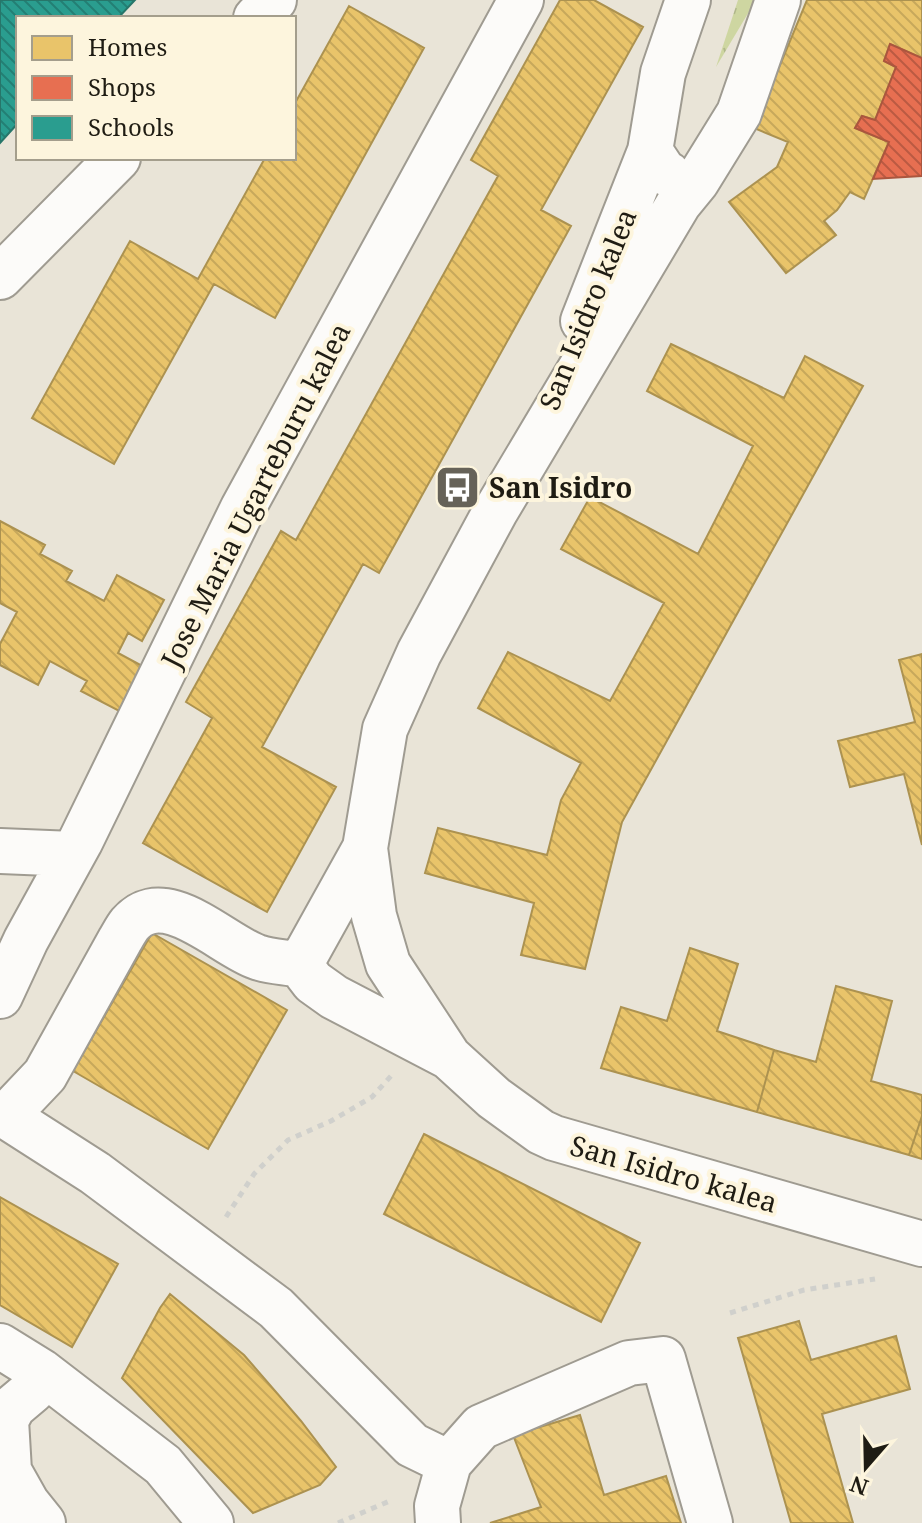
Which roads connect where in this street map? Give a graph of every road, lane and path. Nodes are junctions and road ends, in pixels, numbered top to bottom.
1 (274, 0) edge
2 (521, 0) edge
3 (688, 0) edge
4 (778, 0) edge
5 (258, 16) edge
6 (650, 151) junction
7 (116, 160) edge
8 (697, 181) junction
9 (0, 277) edge
10 (522, 467) junction
11 (365, 848) junction
12 (0, 851) edge
13 (73, 854) junction
14 (13, 934) edge
15 (300, 965) junction
16 (0, 996) edge
17 (449, 1057) junction
18 (398, 1068) dead end
19 (3, 1116) edge
20 (225, 1218) dead end
21 (916, 1243) edge
22 (922, 1283) edge
23 (730, 1313) dead end
24 (0, 1346) edge
25 (42, 1372) junction
26 (6, 1397) edge
27 (449, 1463) junction
28 (9, 1471) junction
29 (405, 1494) dead end
30 (0, 1523) edge
31 (43, 1523) edge
32 (211, 1523) edge
33 (338, 1523) edge
34 (438, 1523) edge
35 (710, 1523) edge

1 - 5 street
2 - 13 street, Jose Maria Ugarteburu kalea
3 - 6 street, San Isidro kalea
4 - 8 street, San Isidro kalea
6 - 8 street
6 - 10 street, San Isidro kalea
7 - 9 street
8 - 10 street, San Isidro kalea
10 - 11 street, San Isidro kalea
11 - 15 street, San Isidro kalea
11 - 17 street, San Isidro kalea
12 - 13 street
13 - 14 street, Jose Maria Ugarteburu kalea
14 - 16 street, Jose Maria Ugarteburu kalea
15 - 17 street, San Isidro kalea
15 - 19 street
17 - 21 street, San Isidro kalea
18 - 20 path
19 - 27 street
21 - 22 street
21 - 23 path
24 - 25 street
25 - 26 street
25 - 32 street
26 - 28 street
27 - 34 street
27 - 35 street
28 - 30 street
28 - 31 street
29 - 33 path

